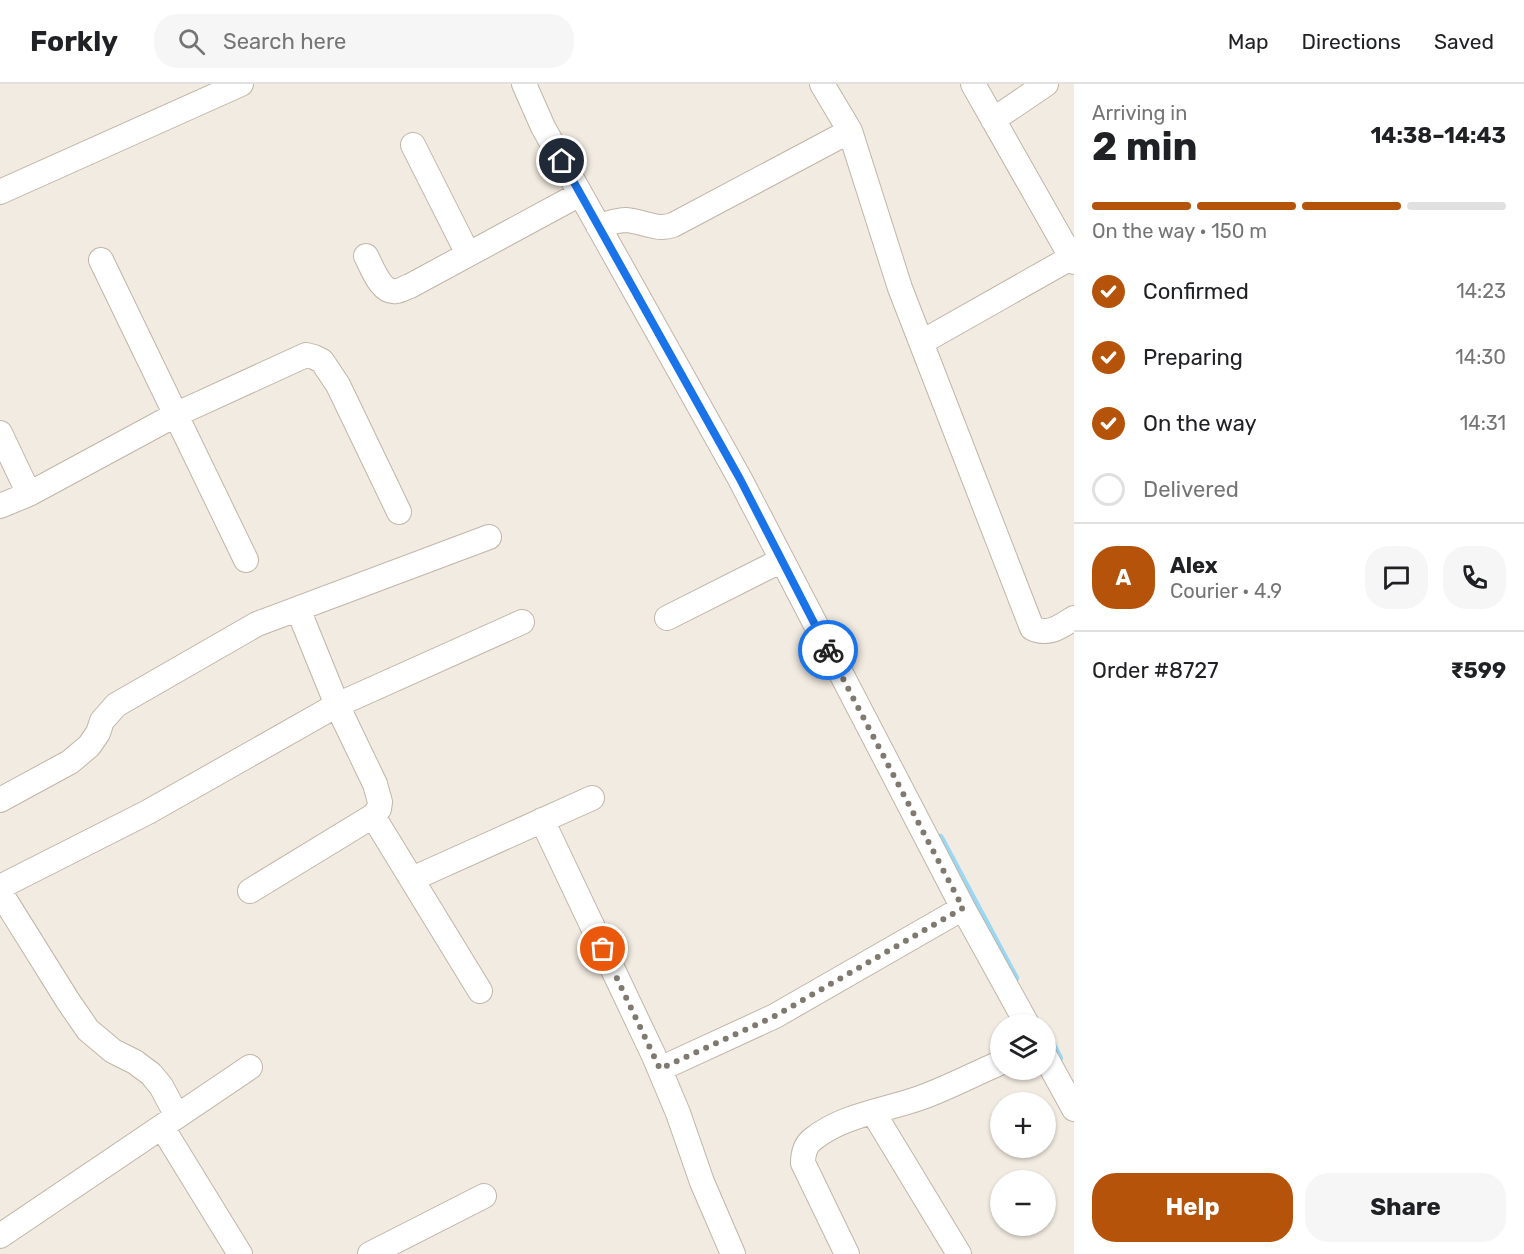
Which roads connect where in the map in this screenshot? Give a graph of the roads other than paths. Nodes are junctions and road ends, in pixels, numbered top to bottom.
1 (241, 84) edge
2 (524, 84) edge
3 (822, 84) edge
4 (973, 84) edge
5 (1042, 85) edge
6 (993, 120) junction
7 (849, 131) junction
8 (413, 145) dead end
9 (0, 192) edge
10 (580, 194) junction
11 (598, 226) junction
12 (468, 254) junction
13 (366, 256) dead end
14 (1073, 258) edge
15 (101, 260) dead end
16 (922, 342) junction
17 (177, 414) junction
18 (0, 434) edge
19 (29, 494) junction
20 (0, 506) edge
21 (399, 512) dead end
22 (489, 537) dead end
23 (246, 560) dead end
24 (782, 560) junction
25 (298, 609) junction
26 (667, 618) dead end
27 (1074, 618) edge
28 (522, 622) dead end
29 (337, 705) junction
30 (592, 798) dead end
31 (0, 800) edge
32 (373, 816) junction
33 (542, 820) junction
34 (411, 879) junction
35 (0, 887) edge
36 (250, 891) dead end
37 (0, 892) edge
38 (963, 908) junction
39 (480, 991) dead end
40 (1021, 1014) edge
41 (250, 1067) dead end
42 (990, 1067) edge
43 (660, 1069) junction
44 (1056, 1076) edge
45 (1074, 1109) edge
46 (873, 1112) junction
47 (169, 1122) junction
48 (484, 1196) dead end
49 (0, 1236) edge
50 (240, 1254) edge
51 (370, 1254) edge
52 (733, 1254) edge
53 (847, 1254) edge
54 (958, 1254) edge

1 - 9 street
2 - 10 street
3 - 7 street
4 - 6 street
5 - 6 street
6 - 14 street
7 - 11 street
7 - 16 street
8 - 12 street
10 - 11 street
10 - 12 street
11 - 24 street
12 - 13 street
14 - 16 street
15 - 17 street
16 - 27 street
17 - 19 street
17 - 21 street
17 - 23 street
18 - 19 street
19 - 20 street
22 - 25 street
24 - 26 street
24 - 38 street
25 - 29 street
25 - 31 street
28 - 29 street
29 - 32 street
29 - 35 street
30 - 33 street
32 - 34 street
32 - 36 street
33 - 34 street
33 - 43 street
34 - 39 street
37 - 47 street
38 - 40 street
38 - 43 street
41 - 47 street
42 - 46 street
43 - 52 street
44 - 45 street
46 - 53 street
46 - 54 street
47 - 49 street
47 - 50 street
48 - 51 street

